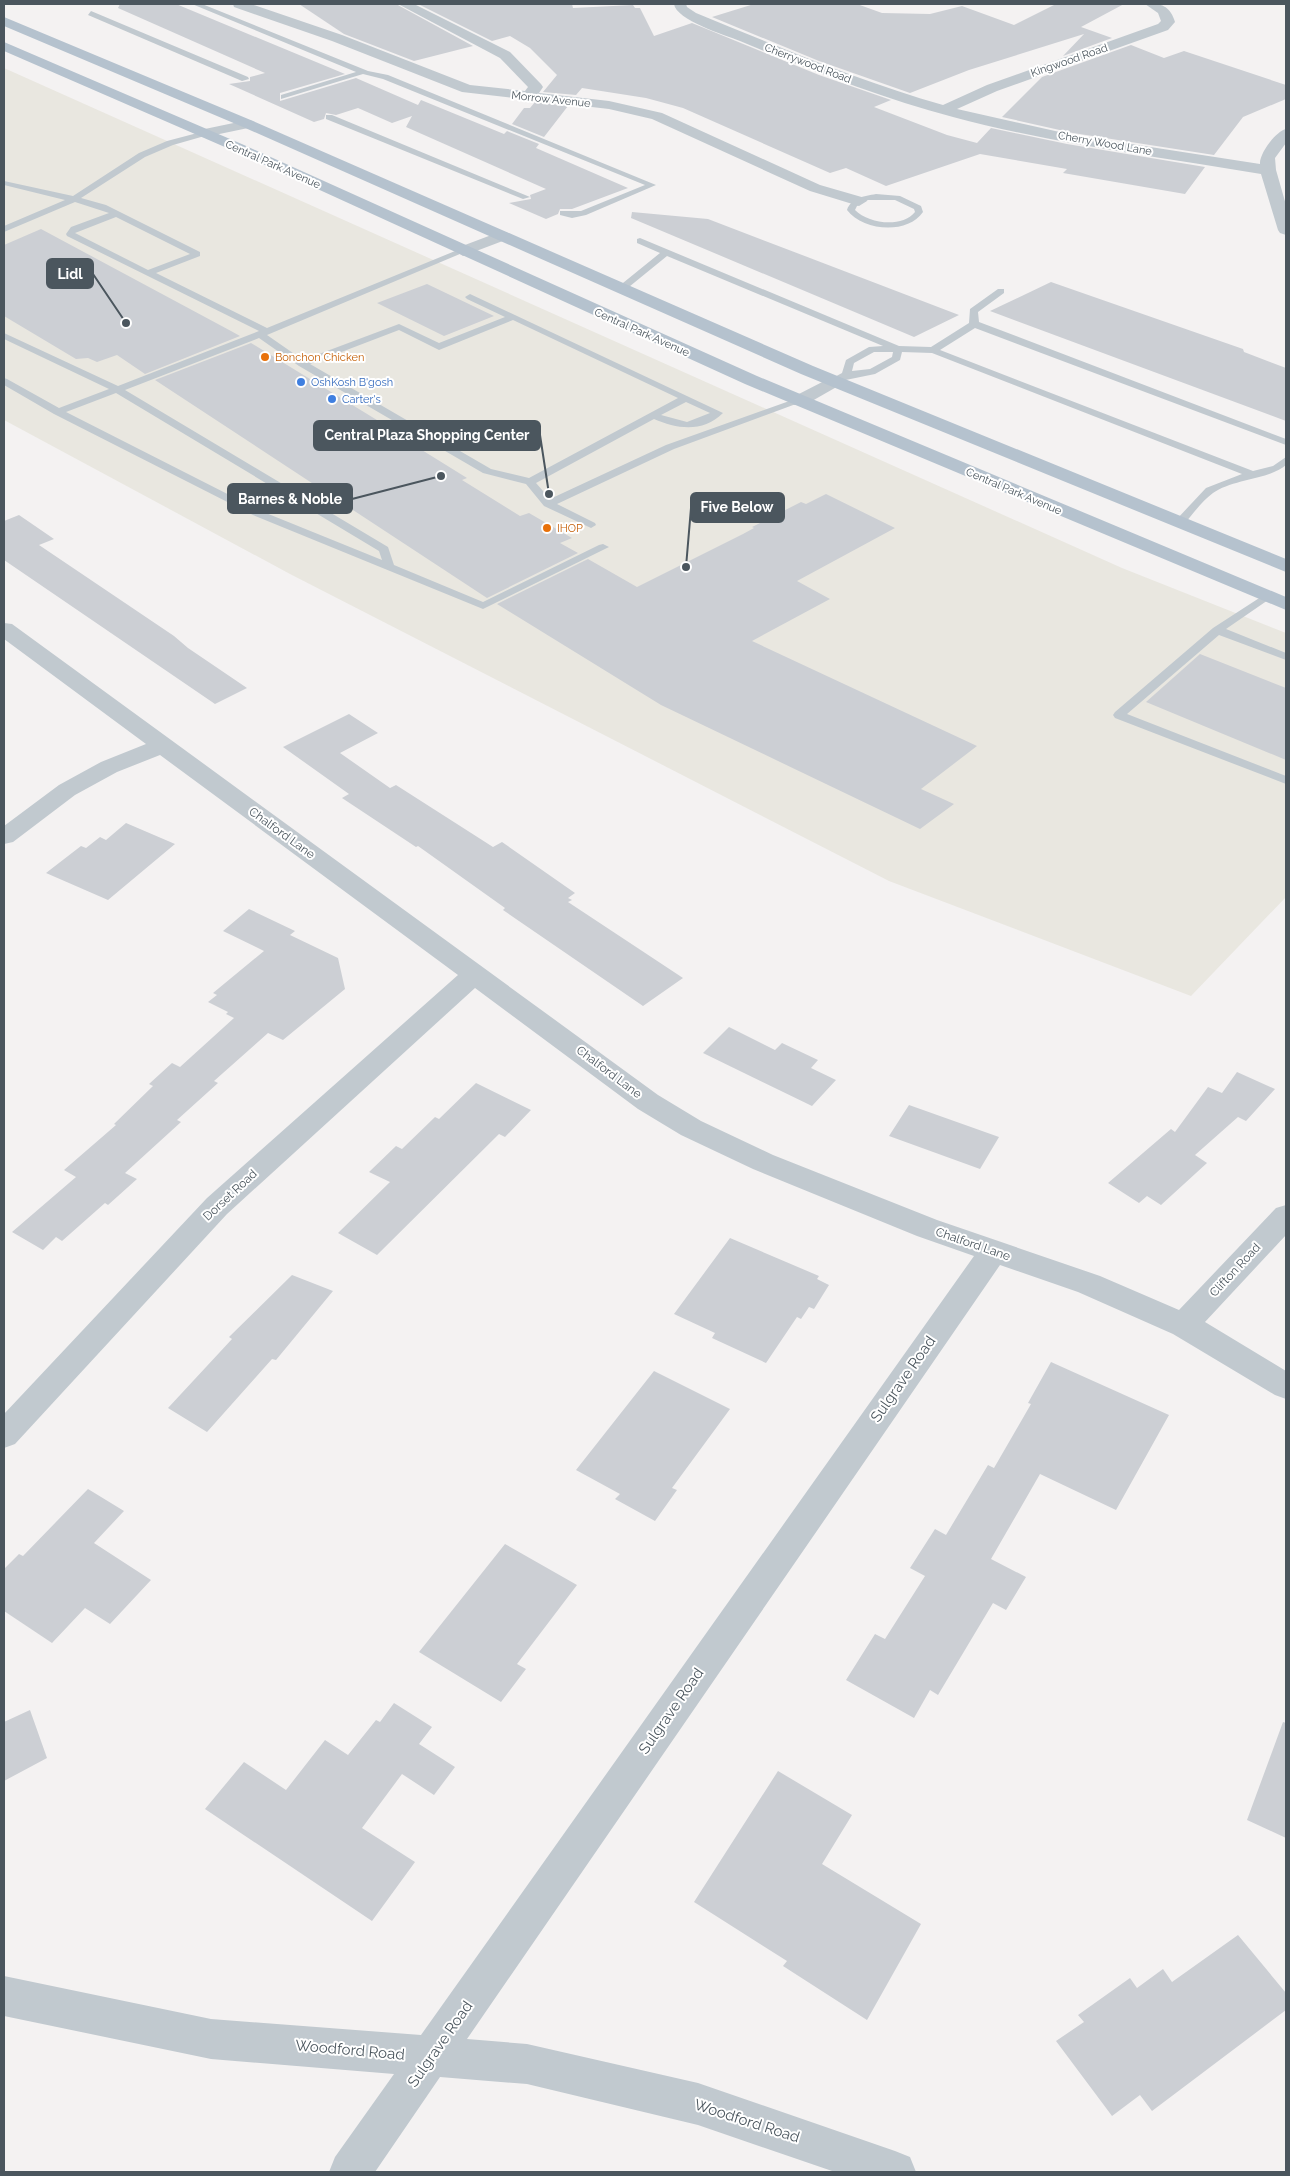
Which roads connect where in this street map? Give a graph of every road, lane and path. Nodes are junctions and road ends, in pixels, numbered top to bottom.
1 (196, 4) edge
2 (239, 4) edge
3 (404, 4) edge
4 (680, 4) edge
5 (1151, 4) edge
6 (91, 13) dead end
7 (4, 21) edge
8 (4, 46) edge
9 (363, 72) junction
10 (244, 79) dead end
11 (274, 93) dead end
12 (529, 96) junction
13 (284, 97) junction
14 (299, 104) dead end
15 (944, 110) junction
16 (329, 117) dead end
17 (248, 124) junction
18 (205, 133) junction
19 (1286, 133) edge
20 (1268, 170) junction
21 (4, 183) edge
22 (526, 197) dead end
23 (74, 198) junction
24 (859, 201) junction
25 (563, 213) dead end
26 (114, 214) junction
27 (4, 229) edge
28 (1286, 230) edge
29 (502, 236) junction
30 (640, 241) dead end
31 (463, 251) junction
32 (666, 252) junction
33 (148, 273) junction
34 (621, 289) junction
35 (1001, 291) dead end
36 (470, 297) dead end
37 (512, 318) junction
38 (974, 324) junction
39 (263, 332) junction
40 (4, 336) edge
41 (898, 349) junction
42 (933, 350) junction
43 (302, 364) junction
44 (840, 378) junction
45 (4, 381) edge
46 (117, 390) junction
47 (686, 398) junction
48 (799, 401) junction
49 (58, 412) junction
50 (654, 416) junction
51 (1286, 442) edge
52 (1286, 460) edge
53 (1252, 474) junction
54 (530, 482) junction
55 (548, 504) junction
56 (1180, 522) junction
57 (591, 525) dead end
58 (603, 546) dead end
59 (1286, 566) edge
60 (389, 567) junction
61 (1267, 596) junction
62 (1286, 604) edge
63 (4, 629) edge
64 (1217, 630) junction
65 (1286, 657) edge
66 (163, 745) junction
67 (1286, 780) edge
68 (4, 837) edge
69 (475, 974) junction
70 (1286, 1216) edge
71 (993, 1251) junction
72 (1184, 1325) junction
73 (1286, 1386) edge
74 (4, 1435) edge
75 (4, 1996) edge
76 (431, 2057) junction
77 (350, 2172) edge
78 (895, 2172) edge

1 - 9 lane
2 - 12 street, Morrow Avenue
3 - 12 street
4 - 15 street, Cherrywood Road
5 - 15 street, Kingwood Road
6 - 10 lane
7 - 17 main road
8 - 18 main road, Central Park Avenue
9 - 13 lane
9 - 25 lane
11 - 13 lane
12 - 24 street, Morrow Avenue
13 - 14 lane
15 - 20 street, Cherry Wood Lane
16 - 22 lane
17 - 18 street
17 - 29 main road
18 - 23 lane
18 - 31 main road, Central Park Avenue
19 - 20 street
20 - 28 street
21 - 23 lane
23 - 26 lane
23 - 27 lane
24 - 24 lane
26 - 33 lane
26 - 33 lane
29 - 31 street
29 - 34 main road
30 - 32 lane
31 - 39 lane
31 - 48 main road, Central Park Avenue
32 - 34 lane
32 - 41 lane
33 - 39 lane
34 - 44 main road
35 - 38 lane
36 - 37 lane
37 - 43 lane
37 - 47 lane
38 - 42 lane
38 - 51 lane
39 - 43 lane
39 - 46 lane
40 - 46 lane
41 - 42 lane
41 - 44 lane
41 - 44 lane
42 - 53 lane
43 - 54 lane
44 - 48 street
44 - 56 main road
45 - 49 lane
46 - 49 lane
46 - 60 lane
47 - 50 lane
47 - 50 lane
48 - 55 lane
48 - 61 main road, Central Park Avenue
49 - 60 lane
50 - 54 lane
52 - 53 lane
53 - 56 lane
54 - 55 lane
55 - 57 lane
56 - 59 main road
58 - 60 lane
61 - 62 main road, Central Park Avenue
61 - 64 lane
63 - 66 street, Chalford Lane
64 - 65 lane
64 - 67 lane
66 - 68 street
66 - 69 street, Chalford Lane
69 - 71 street, Chalford Lane
69 - 74 street, Dorset Road
70 - 72 street, Clifton Road
71 - 72 street, Chalford Lane
71 - 76 street, Sulgrave Road
72 - 73 street, Chalford Lane
75 - 76 street, Woodford Road
76 - 77 street, Sulgrave Road
76 - 78 street, Woodford Road

